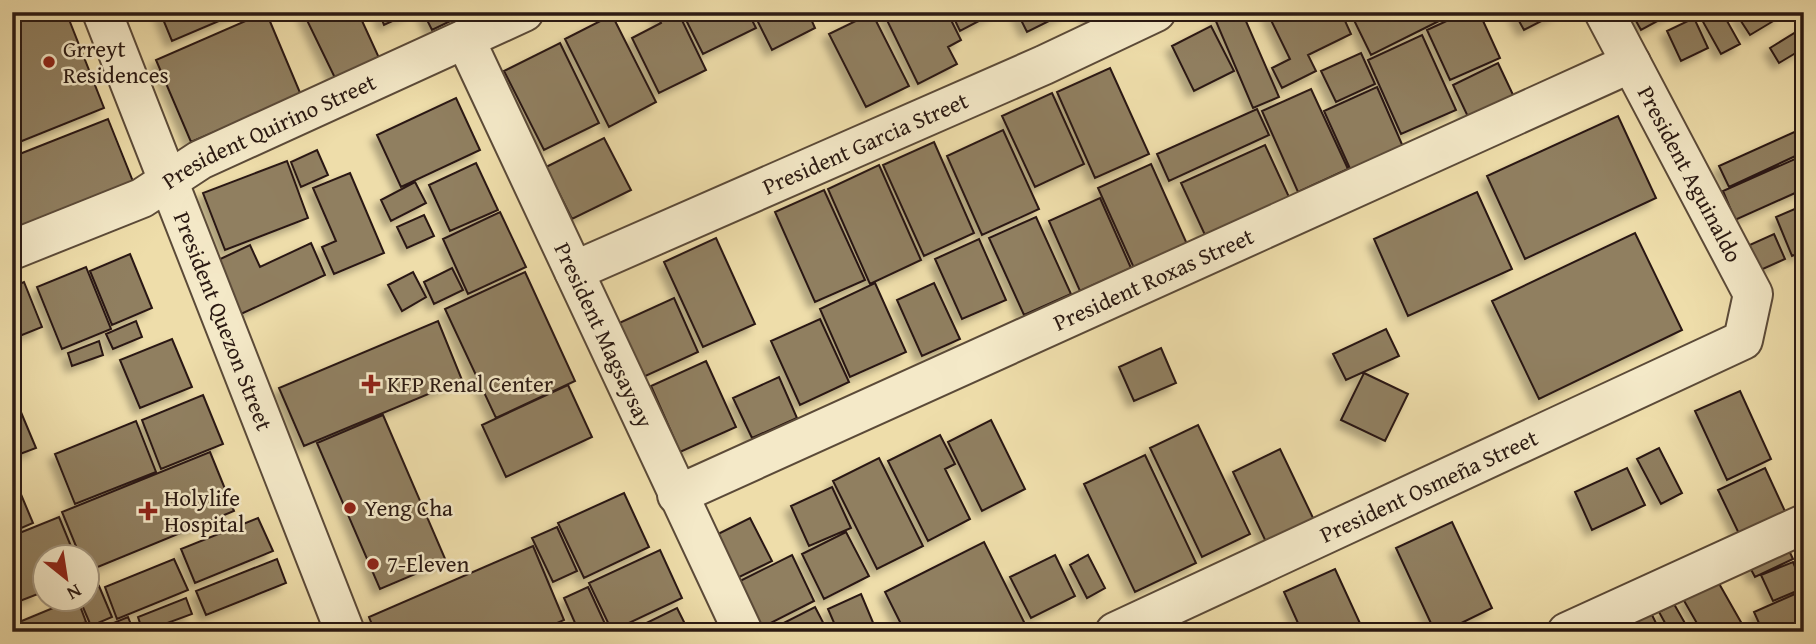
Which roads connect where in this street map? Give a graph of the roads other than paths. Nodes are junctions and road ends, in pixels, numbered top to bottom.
1 (102, 12) edge
2 (524, 12) edge
3 (1156, 12) edge
4 (1604, 12) edge
5 (465, 39) junction
6 (1631, 63) junction
7 (167, 182) junction
8 (12, 250) edge
9 (574, 271) junction
10 (1743, 340) joint
11 (677, 495) junction
12 (1804, 524) edge
13 (345, 632) edge
14 (743, 632) edge
15 (1115, 632) edge
16 (1567, 632) edge

1 - 7 street, President Quezon Street
2 - 5 street, President Quirino Street
3 - 9 street, President Garcia Street
4 - 6 street, President Aguinaldo
5 - 7 street, President Quirino Street
5 - 9 street, President Magsaysay
6 - 10 street, President Aguinaldo
6 - 11 street, President Roxas Street
7 - 8 street, President Quirino Street
7 - 13 street, President Quezon Street
9 - 11 street, President Magsaysay
10 - 15 street, President Osmeña Street
11 - 14 street, President Magsaysay
12 - 16 street

